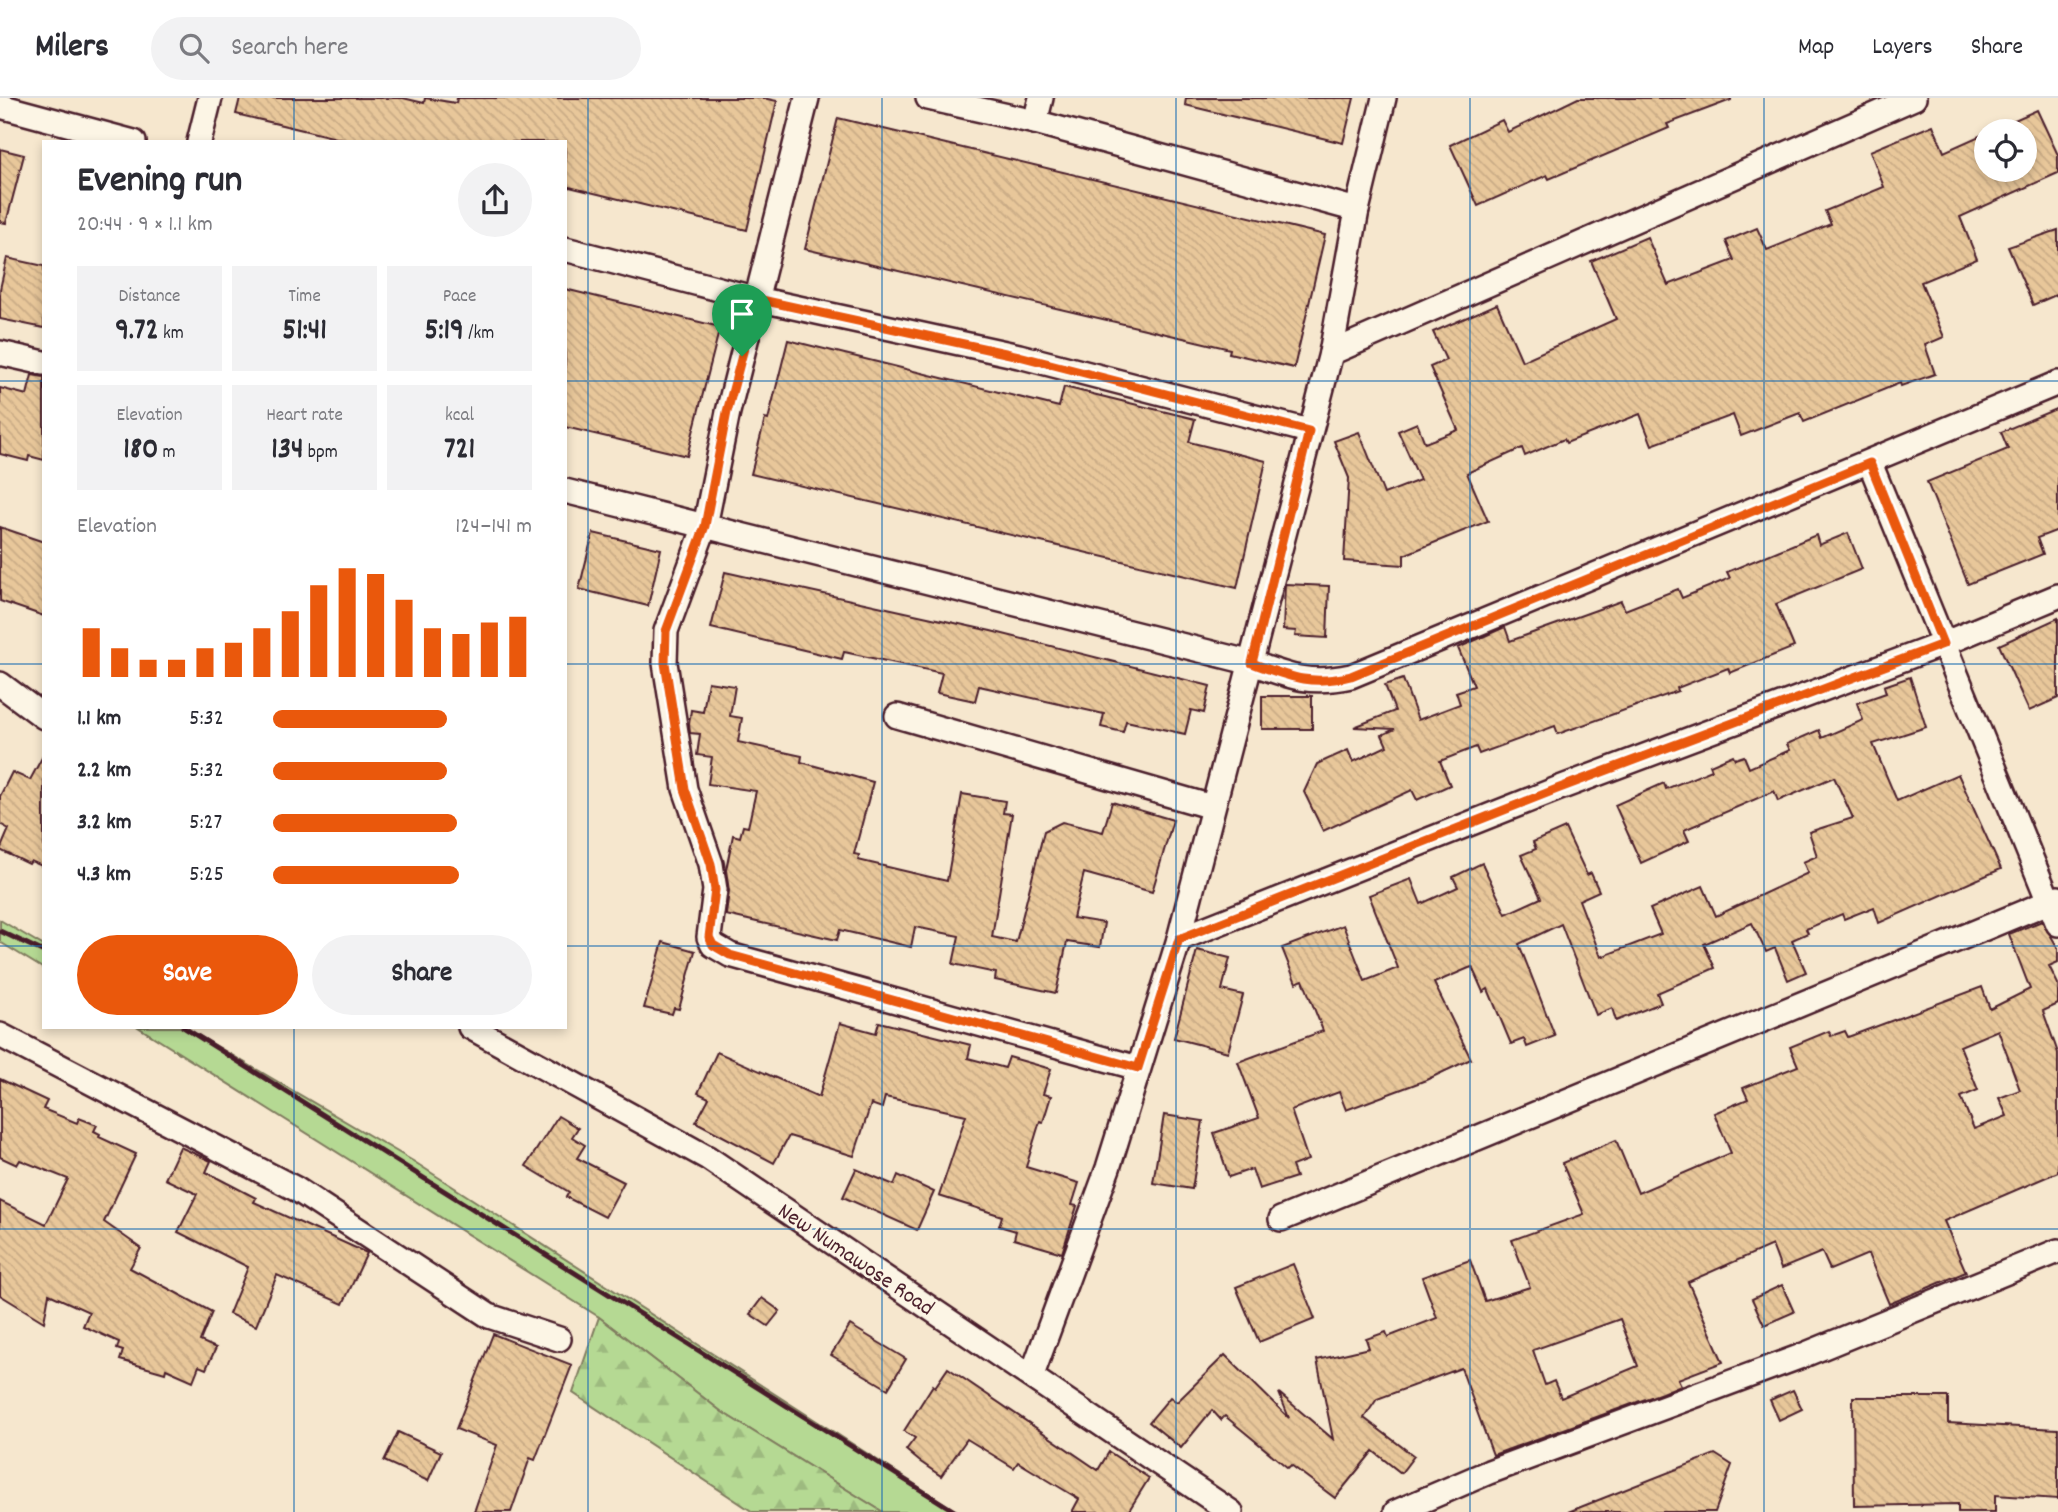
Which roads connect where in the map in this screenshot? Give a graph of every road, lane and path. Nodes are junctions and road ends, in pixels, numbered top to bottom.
1 (209, 98) edge
2 (807, 98) edge
3 (928, 98) edge
4 (1041, 98) edge
5 (1384, 98) edge
6 (1914, 98) edge
7 (0, 106) edge
8 (1035, 121) junction
9 (127, 140) edge
10 (199, 140) edge
11 (1357, 210) junction
12 (567, 250) edge
13 (757, 299) junction
14 (0, 353) edge
15 (1331, 353) junction
16 (42, 363) edge
17 (2058, 383) edge
18 (1309, 431) junction
19 (1870, 463) junction
20 (567, 492) edge
21 (705, 526) junction
22 (2058, 596) edge
23 (1943, 644) junction
24 (1252, 663) junction
25 (0, 684) edge
26 (42, 716) edge
27 (897, 716) dead end
28 (1212, 807) junction
29 (2053, 900) edge
30 (2058, 924) edge
31 (1179, 939) junction
32 (474, 1029) edge
33 (0, 1035) edge
34 (1138, 1068) junction
35 (1282, 1219) dead end
36 (2058, 1251) edge
37 (559, 1339) dead end
38 (1032, 1375) junction
39 (1231, 1512) edge
40 (1396, 1512) edge

1 - 10 street
2 - 13 street
3 - 8 street
4 - 8 street
5 - 11 street
6 - 15 street
7 - 9 street
8 - 11 street
11 - 15 street
12 - 13 street
13 - 18 street
13 - 21 street
14 - 16 street
15 - 18 street
17 - 19 street
18 - 24 street
19 - 23 street
19 - 24 street
20 - 21 street
21 - 24 street
21 - 34 street
22 - 23 street
23 - 29 street
23 - 31 street
24 - 28 street
25 - 26 street
27 - 28 street
28 - 31 street
29 - 30 street
29 - 35 street
31 - 34 street
32 - 38 street, New Numawose Road
33 - 37 street
34 - 38 street
36 - 40 street
38 - 39 street, New Numawose Road

